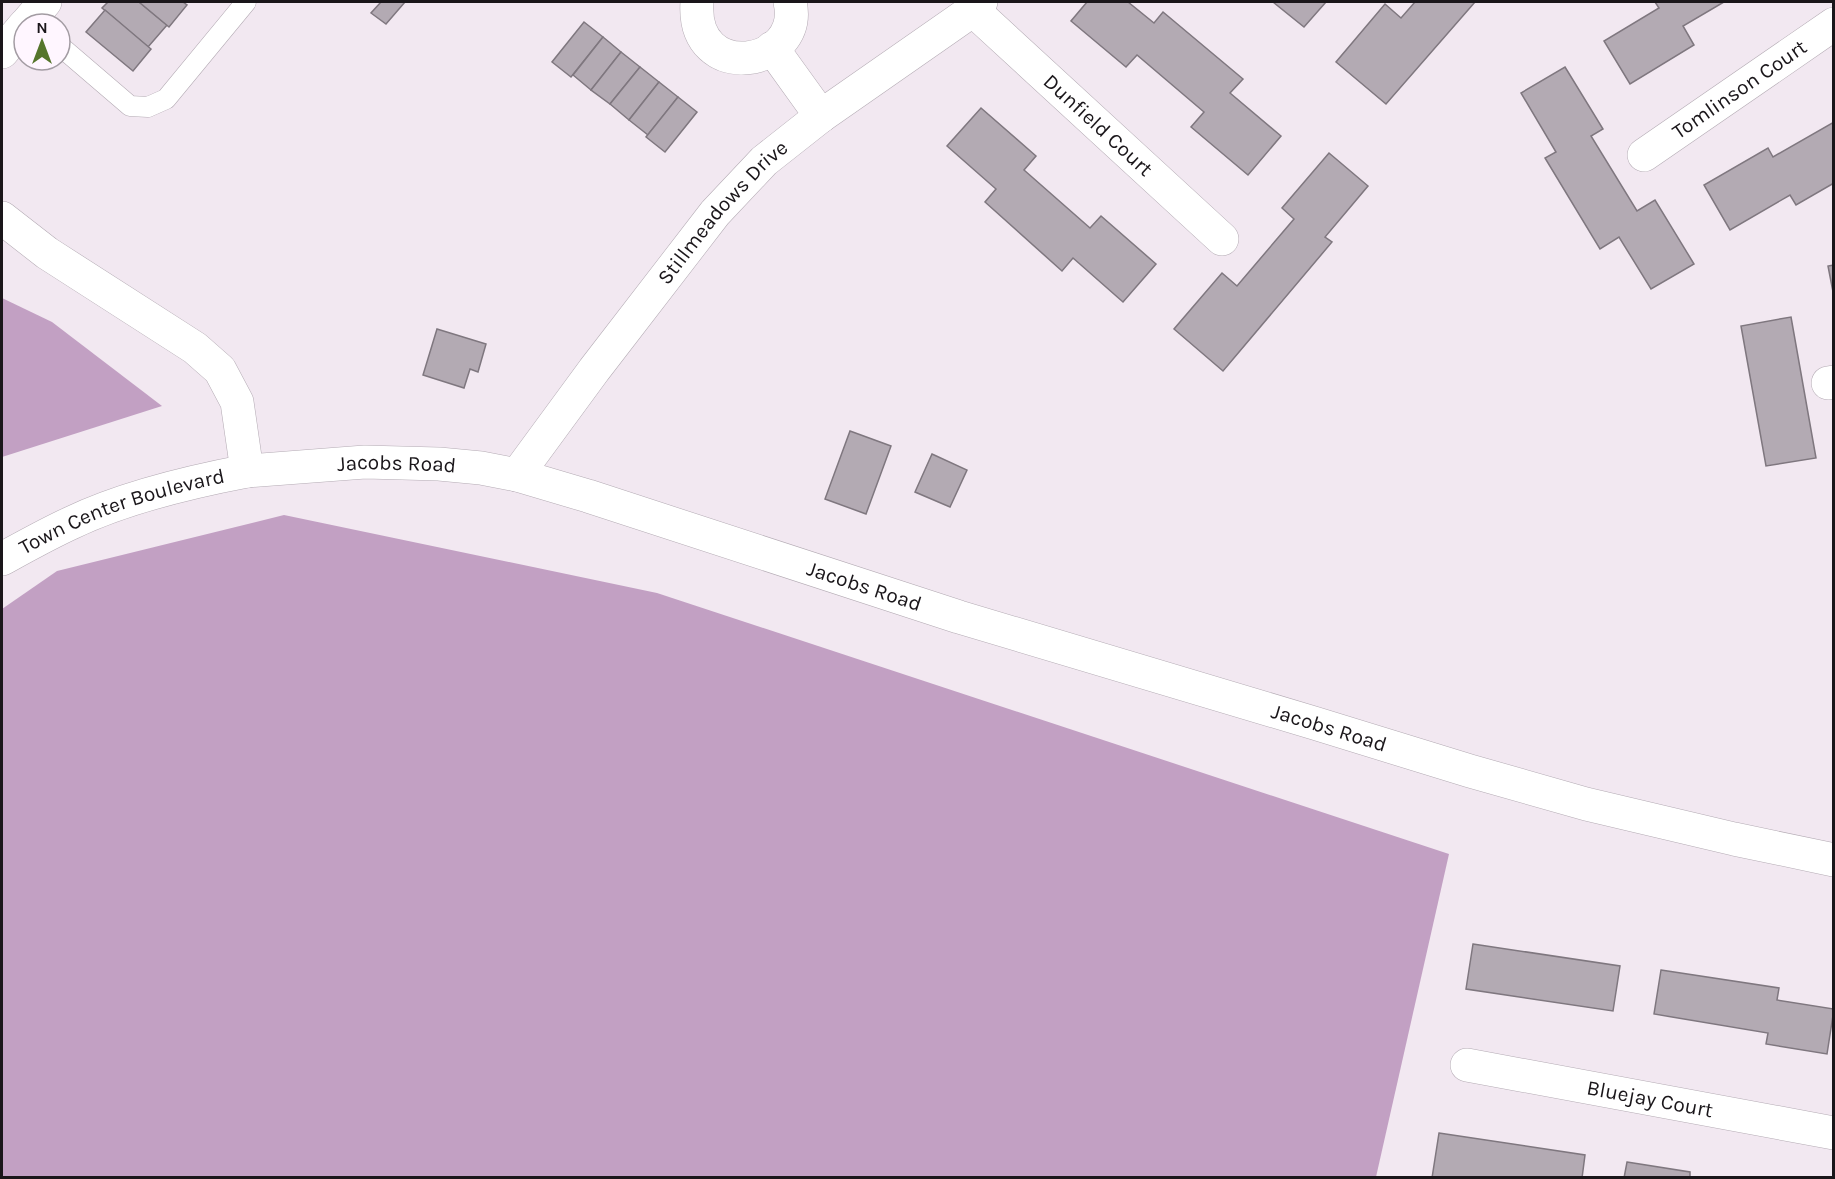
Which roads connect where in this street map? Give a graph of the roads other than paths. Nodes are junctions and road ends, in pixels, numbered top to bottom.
1 (246, 2) edge
2 (697, 2) edge
3 (790, 2) edge
4 (977, 6) edge
5 (1833, 24) edge
6 (772, 48) junction
7 (72, 56) edge
8 (821, 116) junction
9 (1644, 155) dead end
10 (2, 218) edge
11 (1222, 239) dead end
12 (247, 471) junction
13 (517, 475) junction
14 (2, 559) edge
15 (1833, 860) edge
16 (1467, 1065) dead end
17 (1833, 1133) edge

1 - 7 lane
2 - 6 street
3 - 6 street
4 - 8 street, Stillmeadows Drive
4 - 11 street, Dunfield Court
5 - 9 street, Tomlinson Court
6 - 8 street
8 - 13 street, Stillmeadows Drive
10 - 12 street
12 - 13 street, Jacobs Road
12 - 14 street, Town Center Boulevard
13 - 15 street, Jacobs Road
16 - 17 street, Bluejay Court

